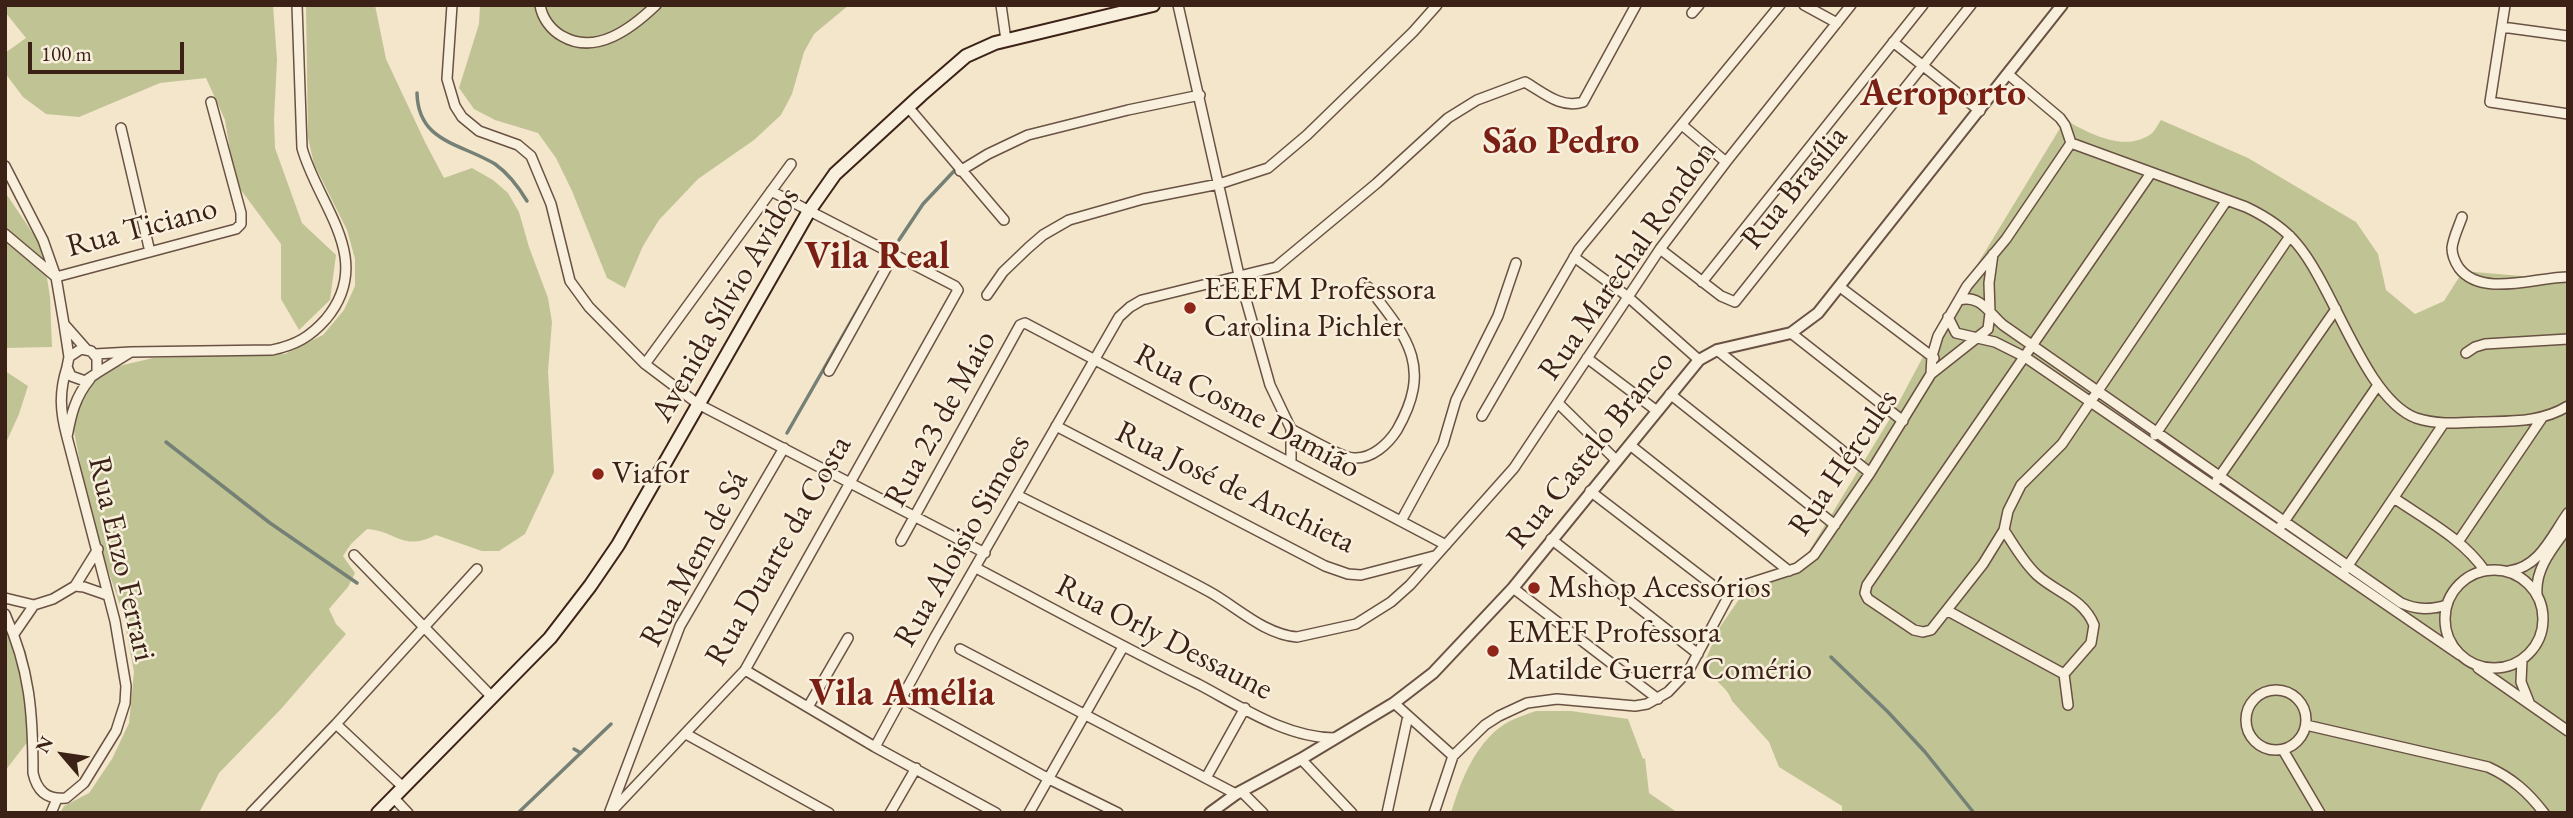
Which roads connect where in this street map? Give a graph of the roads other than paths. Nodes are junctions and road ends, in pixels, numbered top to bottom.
1 (297, 5) edge
2 (452, 5) edge
3 (540, 5) edge
4 (656, 5) edge
5 (1001, 5) edge
6 (1153, 5) edge
7 (1178, 5) edge
8 (1437, 5) edge
9 (1636, 5) edge
10 (1699, 5) edge
11 (1780, 5) edge
12 (1804, 5) edge
13 (1851, 5) edge
14 (1923, 5) edge
15 (1971, 5) edge
16 (2062, 5) edge
17 (2505, 5) edge
18 (1692, 13) dead end
19 (1837, 23) junction
20 (2502, 27) junction
21 (2568, 36) edge
22 (1006, 40) junction
23 (1893, 43) junction
24 (1923, 67) junction
25 (2008, 75) junction
26 (1200, 95) junction
27 (211, 102) dead end
28 (908, 107) junction
29 (1980, 111) junction
30 (2568, 114) edge
31 (1682, 125) junction
32 (121, 128) dead end
33 (2071, 143) junction
34 (1726, 162) junction
35 (792, 164) dead end
36 (5, 166) edge
37 (960, 171) junction
38 (2151, 173) junction
39 (1219, 184) junction
40 (771, 191) junction
41 (2227, 200) junction
42 (809, 211) junction
43 (2462, 216) dead end
44 (1004, 220) dead end
45 (5, 234) edge
46 (2290, 236) junction
47 (1660, 249) junction
48 (150, 252) junction
49 (894, 254) junction
50 (1993, 254) junction
51 (1574, 257) junction
52 (1517, 263) dead end
53 (1239, 275) junction
54 (2568, 276) edge
55 (55, 277) junction
56 (1702, 282) junction
57 (1368, 287) dead end
58 (1840, 287) junction
59 (987, 295) dead end
60 (1627, 296) junction
61 (1959, 300) junction
62 (2336, 309) junction
63 (1990, 313) junction
64 (1948, 317) junction
65 (1025, 323) joint
66 (64, 324) junction
67 (1791, 333) junction
68 (1979, 338) junction
69 (2568, 339) edge
70 (2032, 345) junction
71 (1717, 350) junction
72 (90, 352) junction
73 (131, 352) junction
74 (2466, 353) dead end
75 (1932, 356) junction
76 (2025, 357) junction
77 (1587, 358) junction
78 (1095, 360) junction
79 (1699, 360) junction
80 (68, 362) junction
81 (645, 364) junction
82 (1942, 365) junction
83 (829, 371) dead end
84 (1931, 374) junction
85 (93, 376) junction
86 (2378, 385) junction
87 (2098, 390) junction
88 (1670, 394) junction
89 (2091, 401) junction
90 (1558, 403) junction
91 (698, 404) junction
92 (2568, 406) edge
93 (1657, 411) junction
94 (1482, 416) dead end
95 (2542, 418) junction
96 (1903, 421) junction
97 (2444, 423) junction
98 (1056, 426) junction
99 (1291, 429) junction
100 (2157, 432) junction
101 (67, 437) junction
102 (2150, 442) junction
103 (1630, 445) junction
104 (784, 448) junction
105 (1617, 461) junction
106 (1291, 462) junction
107 (1870, 473) junction
108 (2220, 476) junction
109 (850, 481) junction
110 (2213, 485) junction
111 (1590, 491) junction
112 (1017, 495) junction
113 (2394, 498) junction
114 (2568, 513) edge
115 (917, 516) junction
116 (1401, 521) junction
117 (2284, 521) junction
118 (1835, 525) junction
119 (2568, 527) edge
120 (2004, 530) junction
121 (2278, 530) junction
122 (1551, 539) junction
123 (901, 541) dead end
124 (2458, 542) junction
125 (1446, 545) junction
126 (97, 549) junction
127 (985, 553) junction
128 (354, 555) dead end
129 (1436, 555) junction
130 (976, 568) junction
131 (477, 569) dead end
132 (1789, 570) junction
133 (2345, 570) junction
134 (2486, 571) junction
135 (2506, 572) junction
136 (75, 586) junction
137 (1513, 588) junction
138 (107, 595) junction
139 (2538, 596) junction
140 (5, 597) edge
141 (1728, 597) junction
142 (2447, 605) junction
143 (34, 606) junction
144 (1948, 611) junction
145 (5, 614) edge
146 (422, 628) junction
147 (14, 634) junction
148 (848, 638) dead end
149 (1123, 647) junction
150 (960, 649) dead end
151 (1698, 654) junction
152 (2460, 655) junction
153 (2522, 660) junction
154 (2471, 663) junction
155 (745, 670) junction
156 (2064, 674) junction
157 (492, 697) junction
158 (902, 698) junction
159 (1658, 699) junction
160 (1394, 703) junction
161 (2529, 704) junction
162 (2068, 705) dead end
163 (808, 707) junction
164 (1245, 708) junction
165 (1084, 714) junction
166 (1408, 716) junction
167 (336, 724) junction
168 (2306, 725) junction
169 (2568, 731) edge
170 (686, 734) junction
171 (1335, 738) junction
172 (875, 747) junction
173 (2283, 750) junction
174 (1453, 756) junction
175 (1301, 759) junction
176 (916, 768) junction
177 (1206, 778) junction
178 (1049, 779) junction
179 (404, 787) junction
180 (1238, 793) junction
181 (393, 797) junction
182 (57, 799) junction
183 (51, 813) edge
184 (251, 813) edge
185 (379, 813) edge
186 (408, 813) edge
187 (610, 813) edge
188 (830, 813) edge
189 (890, 813) edge
190 (996, 813) edge
191 (1029, 813) edge
192 (1118, 813) edge
193 (1210, 813) edge
194 (1263, 813) edge
195 (1352, 813) edge
196 (1387, 813) edge
197 (1434, 813) edge
198 (2320, 813) edge
199 (2544, 813) edge

1 - 73 street
2 - 81 street
3 - 4 street
5 - 22 street
6 - 22 main road, Avenida Sílvio Avidos
7 - 26 street
8 - 39 street
9 - 53 street, Rua Aloisio Simoes
10 - 18 street
11 - 31 street
12 - 19 street
13 - 19 street, Rua Marechal Rondon
14 - 23 street
15 - 24 street, Rua Brasília
16 - 25 street, Rua Castelo Branco
17 - 20 street
19 - 34 street, Rua Marechal Rondon
20 - 21 street
20 - 30 street
22 - 28 main road, Avenida Sílvio Avidos
23 - 24 street
23 - 56 street
24 - 29 street
24 - 56 street, Rua Brasília
25 - 29 street, Rua Castelo Branco
25 - 33 street
26 - 37 street
26 - 39 street
27 - 48 street, Rua Ticiano
28 - 37 street
28 - 42 main road, Avenida Sílvio Avidos
29 - 58 street, Rua Castelo Branco
31 - 34 street
31 - 51 street
32 - 48 street
33 - 38 street
33 - 50 street, Rua Hércules
34 - 47 street, Rua Marechal Rondon
35 - 40 street
36 - 55 street, Rua Enzo Ferrari
37 - 44 street
38 - 41 street
38 - 70 street
39 - 53 street
39 - 59 street
40 - 42 street
40 - 81 street
41 - 46 street
41 - 87 street
42 - 49 street
42 - 91 main road, Avenida Sílvio Avidos
43 - 54 street
45 - 55 street
46 - 62 street
46 - 100 street
47 - 56 street
47 - 60 street, Rua Marechal Rondon
48 - 55 street, Rua Ticiano
49 - 83 street
49 - 109 street, Rua Duarte da Costa
50 - 61 street, Rua Hércules
50 - 63 street, Rua Hércules
51 - 60 street
51 - 94 street
52 - 116 street
53 - 78 street, Rua Aloisio Simoes
53 - 99 street
55 - 66 street, Rua Enzo Ferrari
57 - 99 street
58 - 67 street, Rua Castelo Branco
58 - 75 street
60 - 77 street, Rua Marechal Rondon
60 - 79 street
61 - 63 street
61 - 64 street, Rua Hércules
62 - 86 street
62 - 108 street
63 - 68 street, Rua Hércules
63 - 70 street
64 - 68 street
64 - 75 street, Rua Hércules
65 - 78 street, Rua Cosme Damião
65 - 115 street, Rua 23 de Maio
66 - 72 street
66 - 80 street, Rua Enzo Ferrari
67 - 71 street, Rua Castelo Branco
67 - 96 street
68 - 76 street
68 - 82 street, Rua Hércules
69 - 74 street
70 - 76 street
70 - 87 street
71 - 79 street, Rua Castelo Branco
71 - 107 street
72 - 73 street
72 - 80 street
72 - 85 street
73 - 85 street
75 - 82 street
75 - 84 street, Rua Hércules
76 - 89 street
76 - 144 street
77 - 90 street, Rua Marechal Rondon
77 - 93 street
78 - 98 street, Rua Aloisio Simoes
78 - 106 street, Rua Cosme Damião
79 - 88 street, Rua Castelo Branco
80 - 85 street
80 - 101 street, Rua Enzo Ferrari
81 - 91 street
82 - 84 street, Rua Hércules
84 - 96 street, Rua Hércules
85 - 101 street, Rua Enzo Ferrari
86 - 97 street
86 - 117 street
87 - 89 street
87 - 100 street
88 - 93 street, Rua Castelo Branco
88 - 118 street
89 - 102 street
89 - 120 street
90 - 105 street
90 - 125 street, Rua Marechal Rondon
91 - 104 street
91 - 157 main road, Avenida Sílvio Avidos
92 - 95 street
93 - 103 street, Rua Castelo Branco
95 - 97 street
95 - 124 street
96 - 107 street, Rua Hércules
97 - 113 street
98 - 112 street, Rua Aloisio Simoes
98 - 129 street, Rua José de Anchieta
99 - 106 street
100 - 102 street
100 - 108 street
101 - 126 street, Rua Enzo Ferrari
102 - 110 street
103 - 105 street, Rua Castelo Branco
103 - 132 street
104 - 109 street
104 - 187 street, Rua Mem de Sá
105 - 111 street, Rua Castelo Branco
106 - 116 street, Rua Cosme Damião
107 - 118 street, Rua Hércules
108 - 110 street
108 - 117 street
109 - 115 street
109 - 155 street, Rua Duarte da Costa
110 - 121 street
111 - 122 street, Rua Castelo Branco
111 - 141 street
112 - 127 street, Rua Aloisio Simoes
112 - 129 street, Rua Marechal Rondon
113 - 124 street
113 - 133 street
114 - 135 street
115 - 123 street, Rua 23 de Maio
115 - 127 street
116 - 125 street, Rua Cosme Damião
117 - 121 street
117 - 133 street
118 - 132 street, Rua Hércules
119 - 139 street
120 - 144 street
120 - 156 street
121 - 133 street
122 - 137 street, Rua Castelo Branco
122 - 151 street
124 - 134 street
125 - 129 street, Rua Marechal Rondon
126 - 136 street
126 - 138 street, Rua Enzo Ferrari
127 - 130 street, Rua Aloisio Simoes
128 - 146 street
130 - 149 street, Rua Orly Dessaune
130 - 158 street, Rua Aloisio Simoes
131 - 146 street
132 - 141 street, Rua Hércules
133 - 142 street
133 - 152 street
134 - 135 street
134 - 142 street
135 - 139 street
136 - 138 street
136 - 143 street
137 - 159 street
137 - 160 street, Rua Castelo Branco
138 - 182 street, Rua Enzo Ferrari
139 - 153 street
140 - 143 street
141 - 151 street
142 - 152 street
143 - 147 street
144 - 156 street
145 - 147 street
146 - 157 street
146 - 167 street
147 - 182 street
148 - 163 street
149 - 164 street, Rua Orly Dessaune
149 - 165 street
150 - 165 street
151 - 159 street
152 - 154 street
153 - 154 street
153 - 161 street
154 - 161 street
155 - 163 street
155 - 170 street, Rua Duarte da Costa
156 - 162 street
157 - 179 main road, Avenida Sílvio Avidos
158 - 172 street, Rua Aloisio Simoes
158 - 178 street
159 - 174 street
160 - 166 street
160 - 171 street, Rua Castelo Branco
161 - 169 street
163 - 172 street
164 - 171 street, Rua Orly Dessaune
164 - 177 street
165 - 177 street
165 - 178 street
166 - 174 street
166 - 196 street
167 - 179 street
167 - 184 street
168 - 173 street
168 - 173 street
168 - 199 street
170 - 187 street, Rua Duarte da Costa
170 - 188 street
171 - 175 street, Rua Castelo Branco
172 - 176 street
173 - 198 street
174 - 197 street
175 - 180 street, Rua Castelo Branco
175 - 195 street
176 - 189 street
176 - 190 street
177 - 180 street
178 - 191 street
178 - 192 street
179 - 181 main road, Avenida Sílvio Avidos
180 - 193 street, Rua Castelo Branco
180 - 194 street
181 - 185 main road, Avenida Sílvio Avidos
181 - 186 street
182 - 183 street

